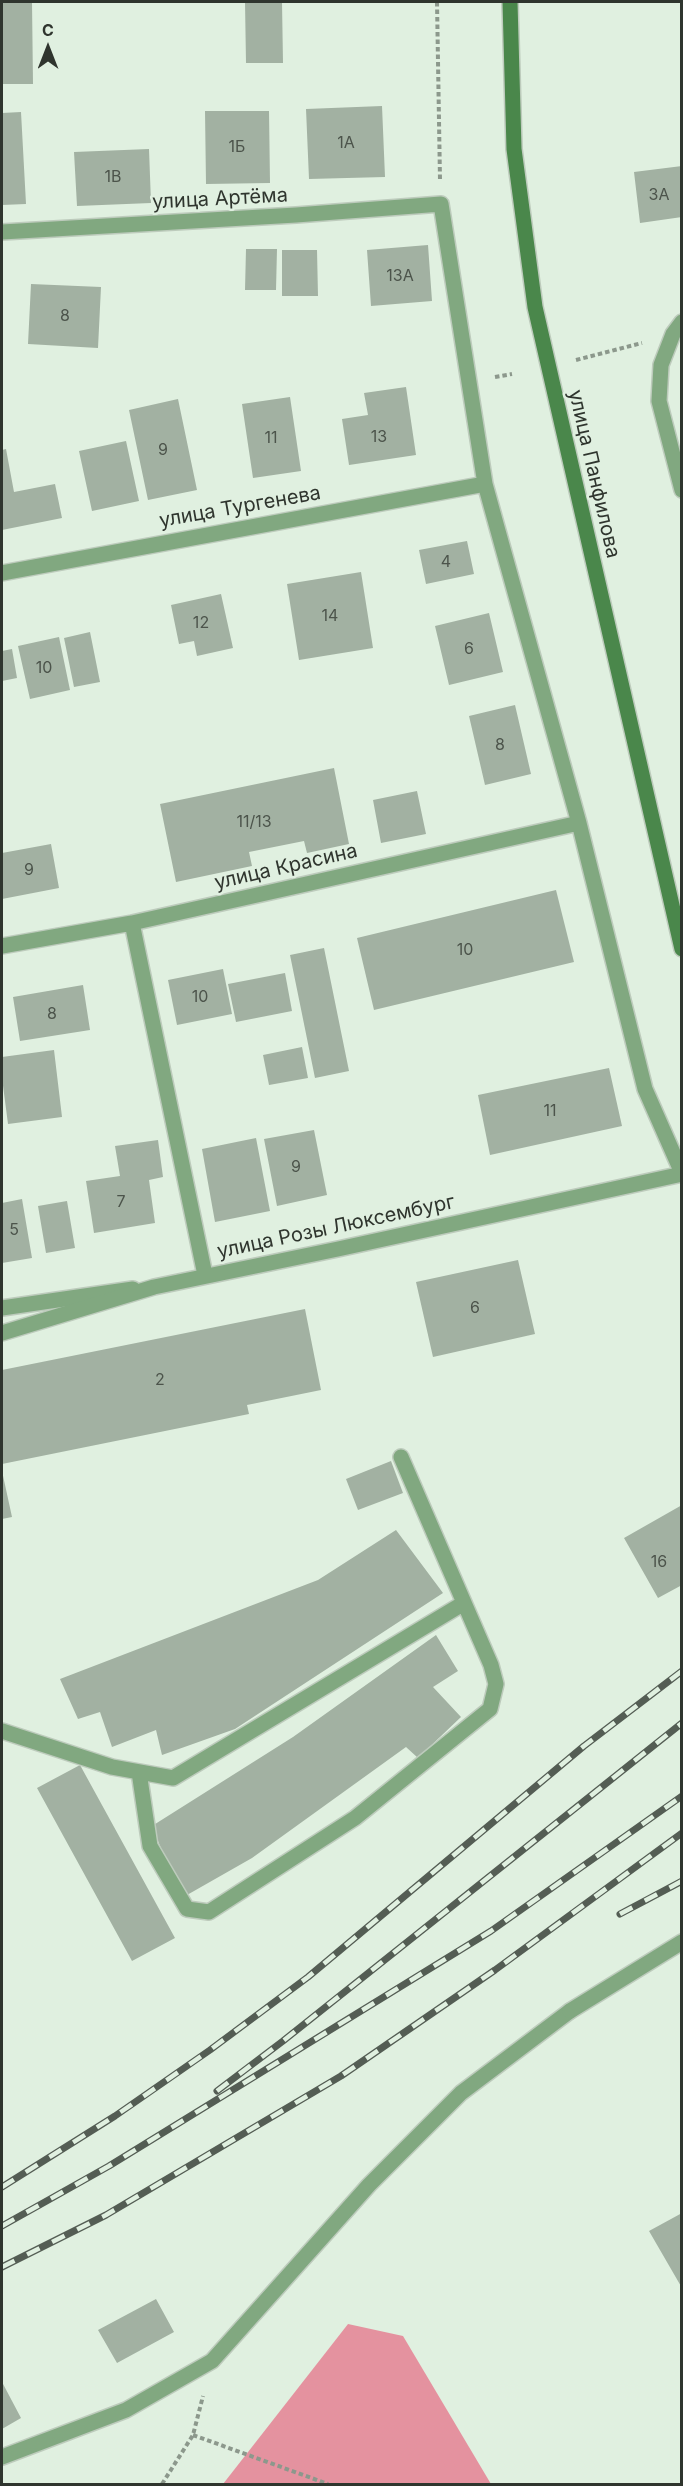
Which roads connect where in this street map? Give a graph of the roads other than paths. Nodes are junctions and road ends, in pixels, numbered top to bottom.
1 (510, 2) edge
2 (2, 232) edge
3 (681, 322) edge
4 (485, 484) junction
5 (681, 490) edge
6 (2, 573) edge
7 (579, 823) junction
8 (132, 923) junction
9 (2, 946) edge
10 (681, 949) edge
11 (681, 1173) edge
12 (205, 1275) junction
13 (153, 1287) junction
14 (2, 1308) edge
15 (2, 1333) edge
16 (401, 1457) dead end
17 (464, 1603) junction
18 (2, 1731) edge
19 (139, 1772) junction
20 (681, 1942) edge
21 (2, 2457) edge

1 - 10 main road, улица Панфилова
2 - 4 street, улица Артёма
3 - 5 street
4 - 6 street, улица Тургенева
4 - 7 street
7 - 8 street, улица Красина
7 - 11 street
8 - 9 street, улица Красина
8 - 12 street
11 - 12 street, улица Розы Люксембург
12 - 13 street, улица Розы Люксембург
13 - 14 street
13 - 15 street, улица Розы Люксембург
16 - 17 street
17 - 19 street
17 - 19 street
18 - 19 street
20 - 21 street

